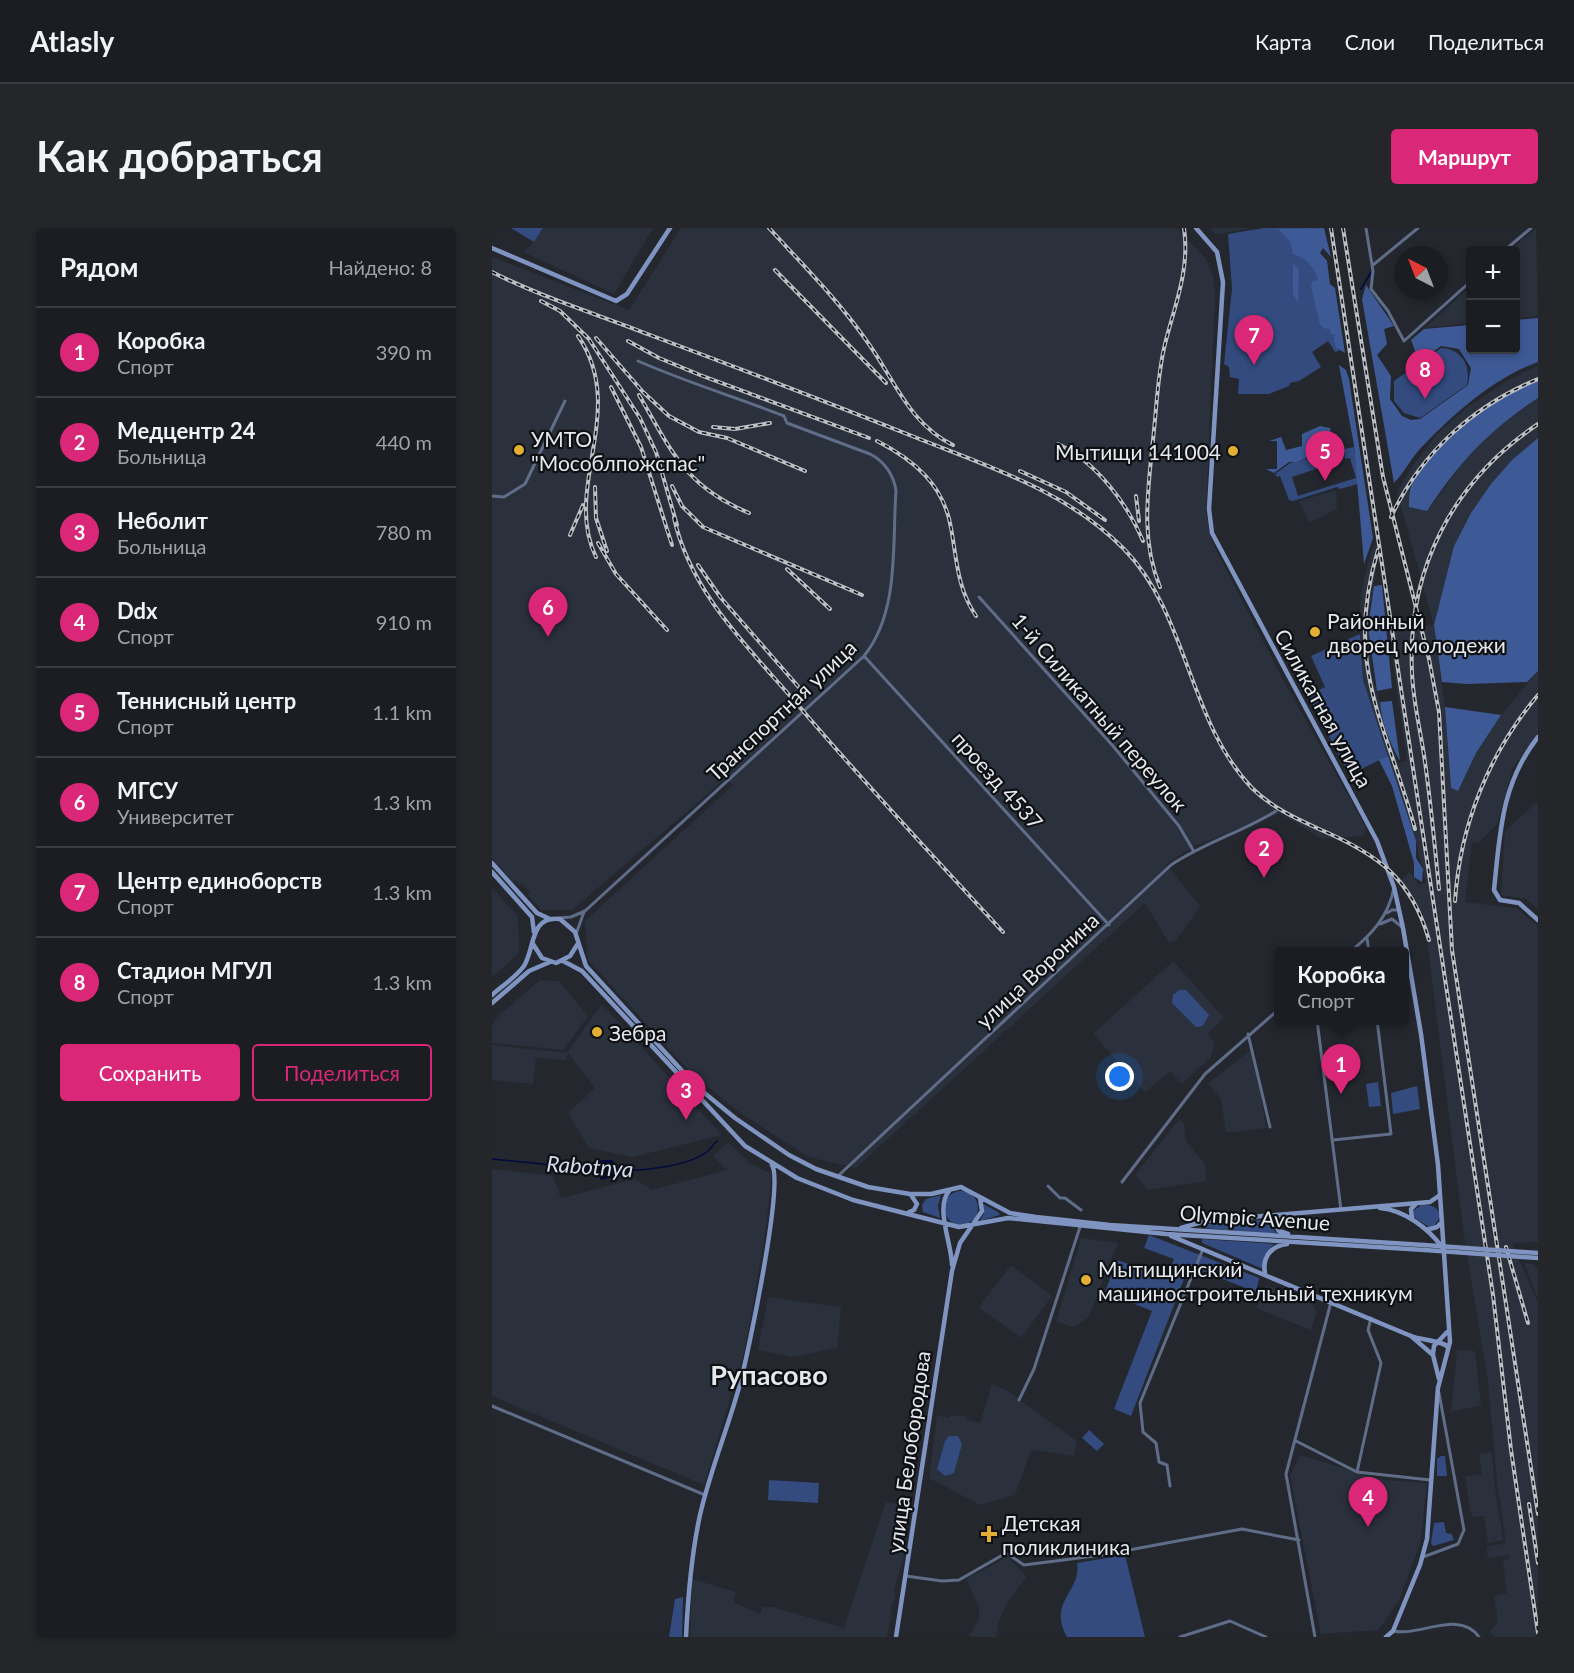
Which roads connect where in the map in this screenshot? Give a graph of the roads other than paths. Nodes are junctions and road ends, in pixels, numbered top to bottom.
1 (670, 228) edge
2 (1196, 228) edge
3 (1366, 228) edge
4 (1418, 228) edge
5 (1531, 228) edge
6 (1510, 246) edge
7 (492, 248) edge
8 (1372, 265) junction
9 (1466, 286) edge
10 (638, 362) dead end
11 (565, 401) dead end
12 (492, 496) edge
13 (979, 597) dead end
14 (864, 656) junction
15 (1538, 737) edge
16 (1276, 811) dead end
17 (1193, 850) junction
18 (492, 863) edge
19 (492, 872) edge
20 (1394, 887) junction
21 (1399, 910) junction
22 (585, 911) junction
23 (1385, 915) junction
24 (557, 918) junction
25 (550, 919) junction
26 (1538, 920) edge
27 (1109, 925) junction
28 (1376, 927) junction
29 (1403, 928) junction
30 (534, 932) junction
31 (576, 934) junction
32 (1367, 938) junction
33 (532, 942) junction
34 (577, 942) junction
35 (1355, 947) edge
36 (1368, 947) edge
37 (1406, 947) edge
38 (563, 961) junction
39 (550, 962) junction
40 (1409, 964) edge
41 (492, 995) edge
42 (492, 1003) edge
43 (1274, 1013) edge
44 (1318, 1025) edge
45 (1378, 1025) edge
46 (1248, 1034) junction
47 (723, 1110) junction
48 (716, 1118) junction
49 (735, 1118) junction
50 (1270, 1127) dead end
51 (727, 1128) junction
52 (1333, 1140) junction
53 (770, 1163) junction
54 (788, 1173) junction
55 (775, 1177) junction
56 (837, 1177) junction
57 (1122, 1182) dead end
58 (1048, 1186) dead end
59 (952, 1189) junction
60 (1441, 1192) junction
61 (910, 1194) junction
62 (976, 1194) junction
63 (1420, 1202) junction
64 (1430, 1202) junction
65 (1374, 1207) junction
66 (1081, 1210) dead end
67 (1341, 1210) junction
68 (906, 1212) junction
69 (1442, 1214) junction
70 (1285, 1215) junction
71 (1442, 1222) junction
72 (946, 1223) junction
73 (1416, 1223) junction
74 (973, 1225) junction
75 (1080, 1227) junction
76 (1176, 1228) junction
77 (1425, 1230) junction
78 (1166, 1234) junction
79 (1296, 1236) junction
80 (1295, 1243) junction
81 (1204, 1247) junction
82 (1442, 1247) junction
83 (1425, 1248) junction
84 (1538, 1253) edge
85 (1538, 1258) edge
86 (952, 1271) junction
87 (1265, 1273) junction
88 (1332, 1301) junction
89 (1371, 1318) junction
90 (1449, 1327) junction
91 (1411, 1336) junction
92 (1438, 1343) junction
93 (1449, 1352) junction
94 (1433, 1355) junction
95 (1438, 1388) junction
96 (1019, 1400) dead end
97 (492, 1406) edge
98 (1296, 1441) junction
99 (1357, 1472) junction
100 (1432, 1480) junction
101 (1170, 1486) dead end
102 (705, 1495) junction
103 (1299, 1540) junction
104 (1422, 1557) junction
105 (906, 1576) junction
106 (1393, 1631) junction
107 (686, 1637) edge
108 (896, 1637) edge
109 (1180, 1637) edge
110 (1266, 1637) edge
111 (1315, 1637) edge
112 (1386, 1637) edge
113 (1479, 1637) edge

1 - 7 main road
2 - 20 main road, Силикатная улица
3 - 8 street
4 - 8 street
5 - 6 street
8 - 9 street
10 - 14 street, Транспортная улица
11 - 12 street
13 - 17 street, 1-й Силикатный переулок
14 - 22 street, Транспортная улица
14 - 27 street, проезд 4537
15 - 26 main road
16 - 17 street, улица Воронина
17 - 27 street, улица Воронина
18 - 25 main road
19 - 30 main road
20 - 21 main road, Силикатная улица
20 - 23 street
21 - 23 street
21 - 29 main road, Силикатная улица
22 - 24 street, Транспортная улица
22 - 31 street, Транспортная улица
23 - 28 street
24 - 25 main road
24 - 31 main road
25 - 30 main road
27 - 56 street, улица Воронина
28 - 29 street
28 - 32 street
29 - 37 main road, Силикатная улица
30 - 33 main road
31 - 34 main road
32 - 35 street
32 - 36 street
33 - 39 main road
33 - 41 main road
34 - 38 main road
34 - 47 main road, Olympic Avenue
38 - 39 main road
38 - 48 main road, Olympic Avenue
39 - 42 main road
40 - 60 main road, Силикатная улица
43 - 46 street
44 - 52 street
45 - 52 street
46 - 50 street
46 - 57 street
47 - 48 main road
47 - 49 main road, Olympic Avenue
48 - 51 main road, Olympic Avenue
49 - 51 main road
49 - 56 main road, Olympic Avenue
51 - 53 main road, Olympic Avenue
52 - 67 street
53 - 54 main road, Olympic Avenue
53 - 55 main road
54 - 55 main road
54 - 68 main road, Olympic Avenue
55 - 102 main road
56 - 61 main road, Olympic Avenue
58 - 66 street
59 - 61 main road, Olympic Avenue
59 - 62 main road, Olympic Avenue
59 - 72 main road
60 - 64 main road
60 - 69 main road, Силикатная улица
61 - 68 main road
62 - 74 main road
62 - 76 main road, Olympic Avenue
63 - 64 main road
63 - 65 main road
63 - 73 main road
64 - 69 main road
65 - 67 main road
65 - 73 main road
67 - 70 main road
68 - 72 main road, Olympic Avenue
69 - 71 main road
70 - 76 main road
70 - 79 main road
71 - 77 main road
71 - 82 main road
72 - 74 main road, Olympic Avenue
72 - 86 main road
73 - 77 main road
74 - 75 main road, Olympic Avenue
74 - 86 main road
75 - 78 main road, Olympic Avenue
75 - 96 street
76 - 79 main road, Olympic Avenue
77 - 82 main road
78 - 80 main road, Olympic Avenue
78 - 81 main road
79 - 83 main road, Olympic Avenue
80 - 83 main road, Olympic Avenue
80 - 87 main road
81 - 87 main road
81 - 101 street
82 - 90 main road
83 - 84 main road, Olympic Avenue, bridge
83 - 85 main road, Olympic Avenue, bridge
86 - 105 main road, улица Белобородова
87 - 88 main road
88 - 89 main road
88 - 98 street
89 - 91 main road
89 - 99 street
90 - 92 main road
90 - 93 main road
91 - 92 main road
91 - 94 main road
92 - 93 main road
92 - 94 main road
93 - 94 main road
93 - 95 main road
94 - 95 main road
95 - 100 main road
95 - 104 street
97 - 102 street
98 - 99 street
98 - 103 street
99 - 100 street
100 - 104 main road
102 - 107 main road
103 - 105 street
103 - 111 street
104 - 106 main road
105 - 108 main road, улица Белобородова
106 - 112 main road
106 - 113 street
109 - 110 street

